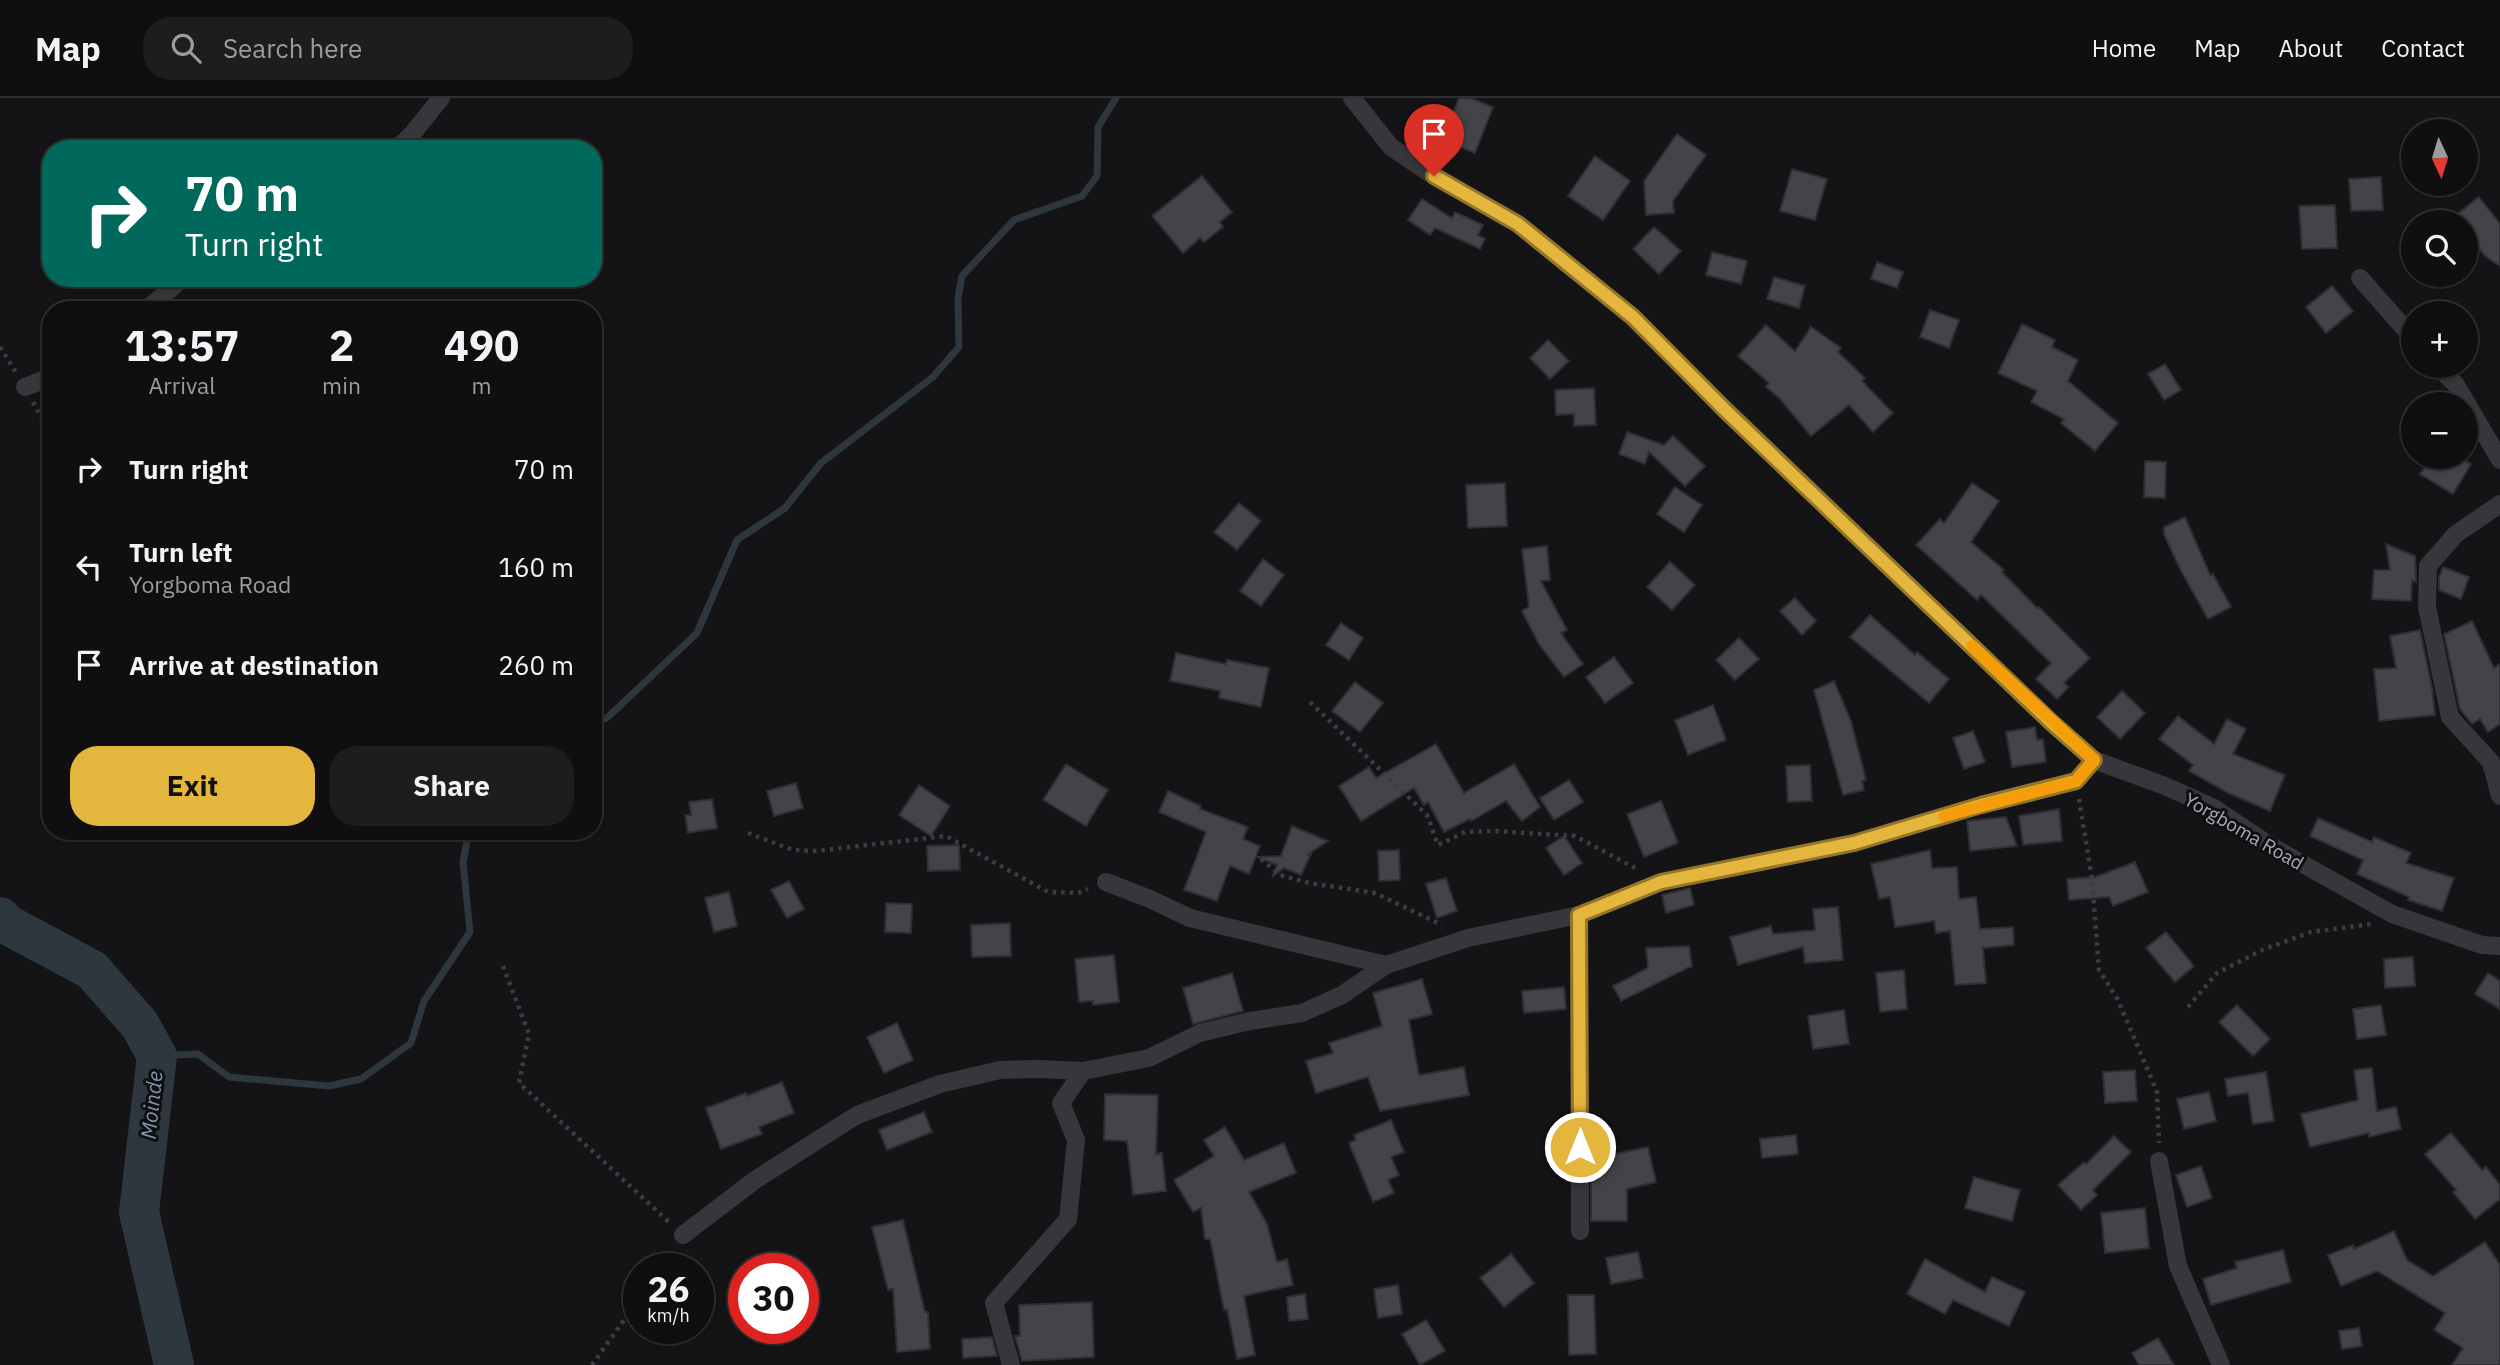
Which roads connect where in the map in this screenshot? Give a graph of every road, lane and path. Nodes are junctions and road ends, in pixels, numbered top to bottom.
1 (441, 98) edge
2 (1352, 98) edge
3 (406, 140) edge
4 (2360, 278) dead end
5 (172, 287) edge
6 (156, 301) edge
7 (2401, 324) edge
8 (2449, 378) edge
9 (42, 380) edge
10 (25, 387) dead end
11 (2500, 460) edge
12 (2500, 505) edge
13 (1310, 702) dead end
14 (2094, 760) junction
15 (2076, 781) junction
16 (2500, 796) edge
17 (748, 833) dead end
18 (1262, 859) dead end
19 (1661, 882) junction
20 (1106, 883) joint
21 (2392, 914) junction
22 (1579, 915) junction
23 (1468, 938) junction
24 (2500, 946) edge
25 (1386, 965) junction
26 (503, 966) dead end
27 (2188, 1007) dead end
28 (1083, 1071) junction
29 (2159, 1161) joint
30 (1580, 1231) dead end
31 (683, 1235) junction
32 (671, 1253) edge
33 (623, 1321) edge
34 (592, 1365) edge
35 (1011, 1365) edge
36 (2221, 1365) edge

1 - 3 street
2 - 14 street, Yorgboma Road
4 - 7 street
5 - 6 street
8 - 11 street
9 - 10 street
12 - 16 street
13 - 19 path
14 - 15 street
14 - 21 street, Yorgboma Road
15 - 19 street
15 - 29 path
17 - 20 path
18 - 23 path
19 - 22 street
20 - 25 street
21 - 24 street, Yorgboma Road
21 - 27 path
22 - 23 street
22 - 30 street
23 - 25 street
25 - 28 street
26 - 31 path
28 - 31 street
28 - 35 street
29 - 36 street
31 - 32 path
33 - 34 path

